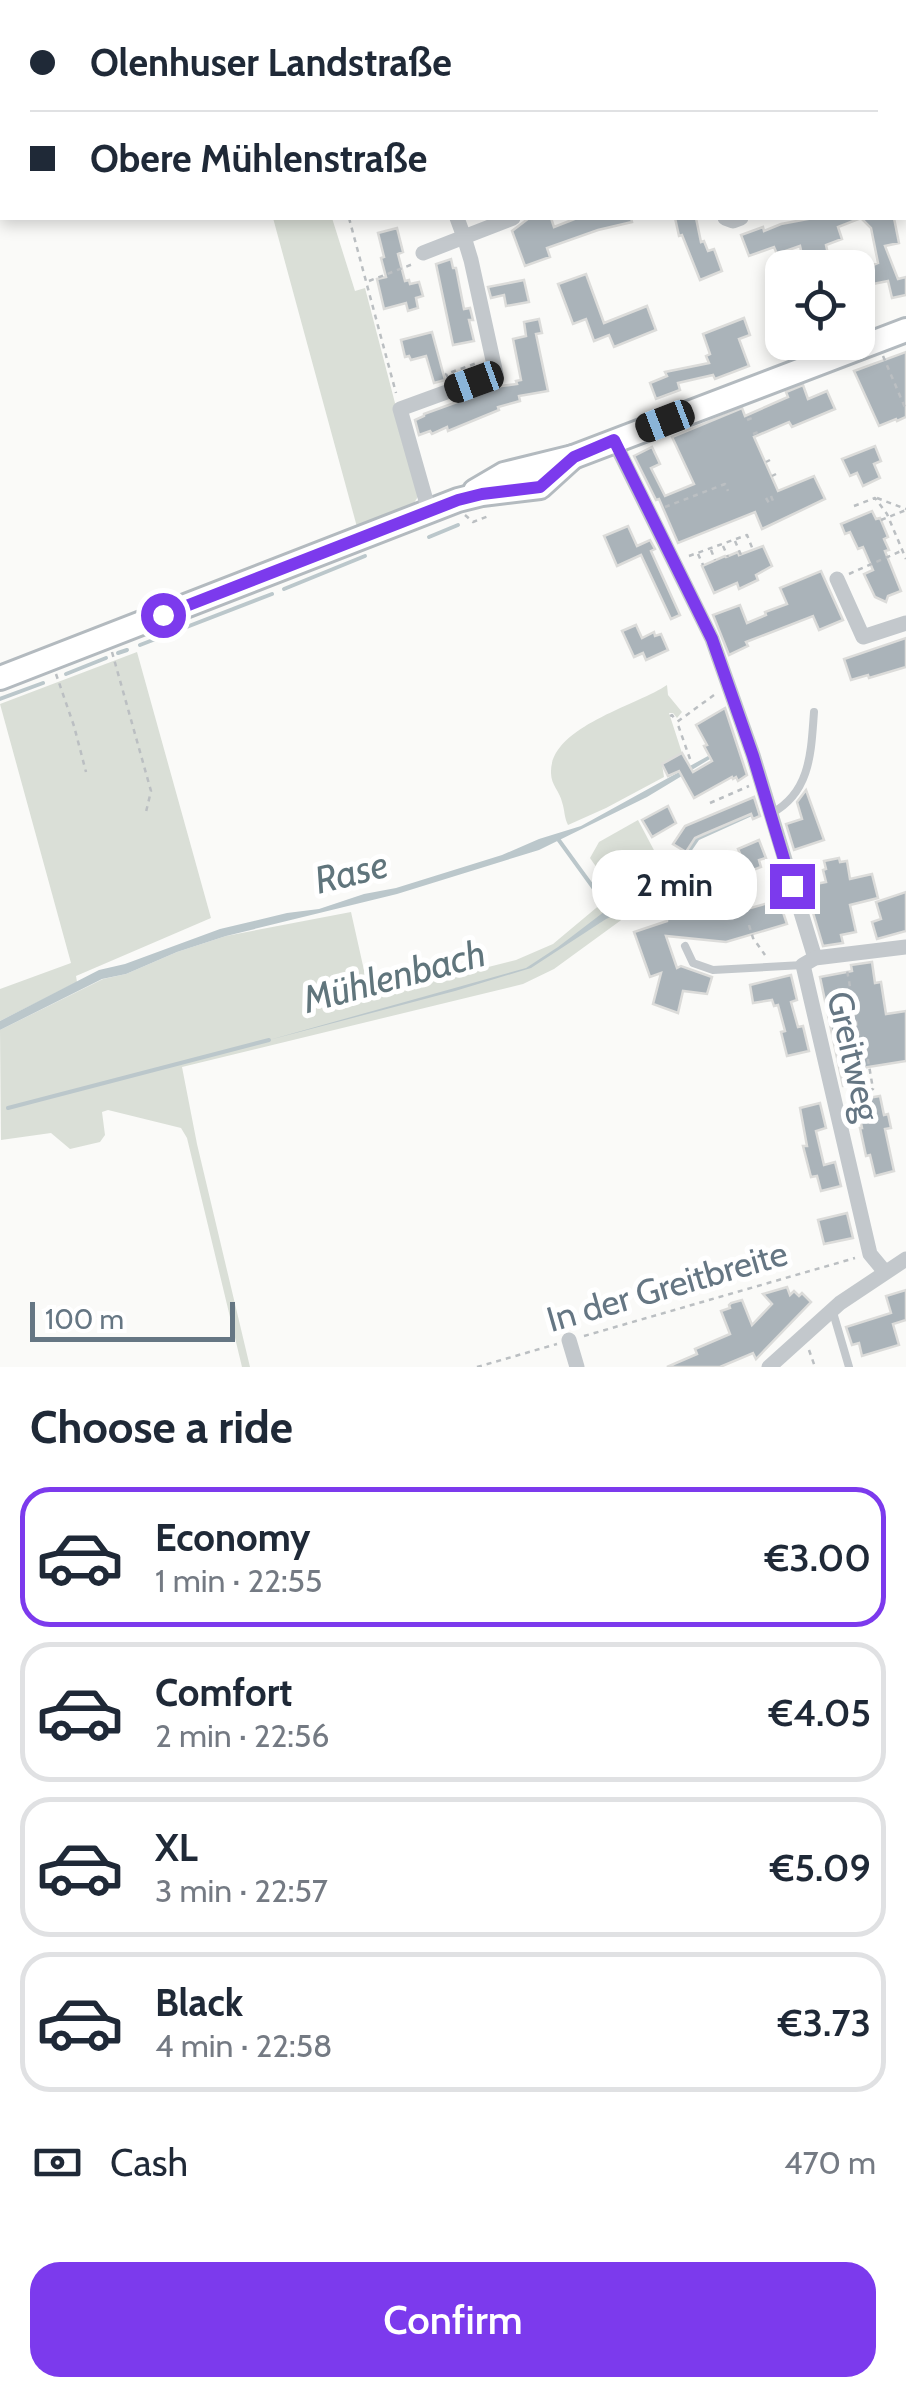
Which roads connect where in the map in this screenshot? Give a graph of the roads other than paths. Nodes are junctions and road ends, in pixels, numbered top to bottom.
1 (458, 220) edge
2 (508, 220) edge
3 (464, 237) junction
4 (423, 253) road end
5 (906, 330) edge
6 (614, 440) junction
7 (429, 511) junction
8 (837, 578) road end
9 (906, 623) edge
10 (863, 638) junction
11 (844, 644) dead end
12 (0, 678) edge
13 (814, 712) dead end
14 (768, 809) junction
15 (686, 946) dead end
16 (906, 947) edge
17 (809, 961) junction
18 (906, 1259) edge
19 (885, 1272) junction
20 (832, 1309) junction
21 (570, 1340) road end
22 (577, 1367) edge
23 (769, 1367) edge
24 (849, 1367) edge

1 - 3 street
2 - 3 street
3 - 4 street
3 - 7 street
5 - 6 street
6 - 7 street
6 - 14 street, Greitweg
7 - 12 street
8 - 10 street
9 - 10 street
10 - 11 street
13 - 14 lane
14 - 17 street, Greitweg
15 - 17 lane
16 - 17 street
17 - 19 street, Greitweg
18 - 19 street
19 - 20 street
20 - 23 street
20 - 24 lane
21 - 22 street

